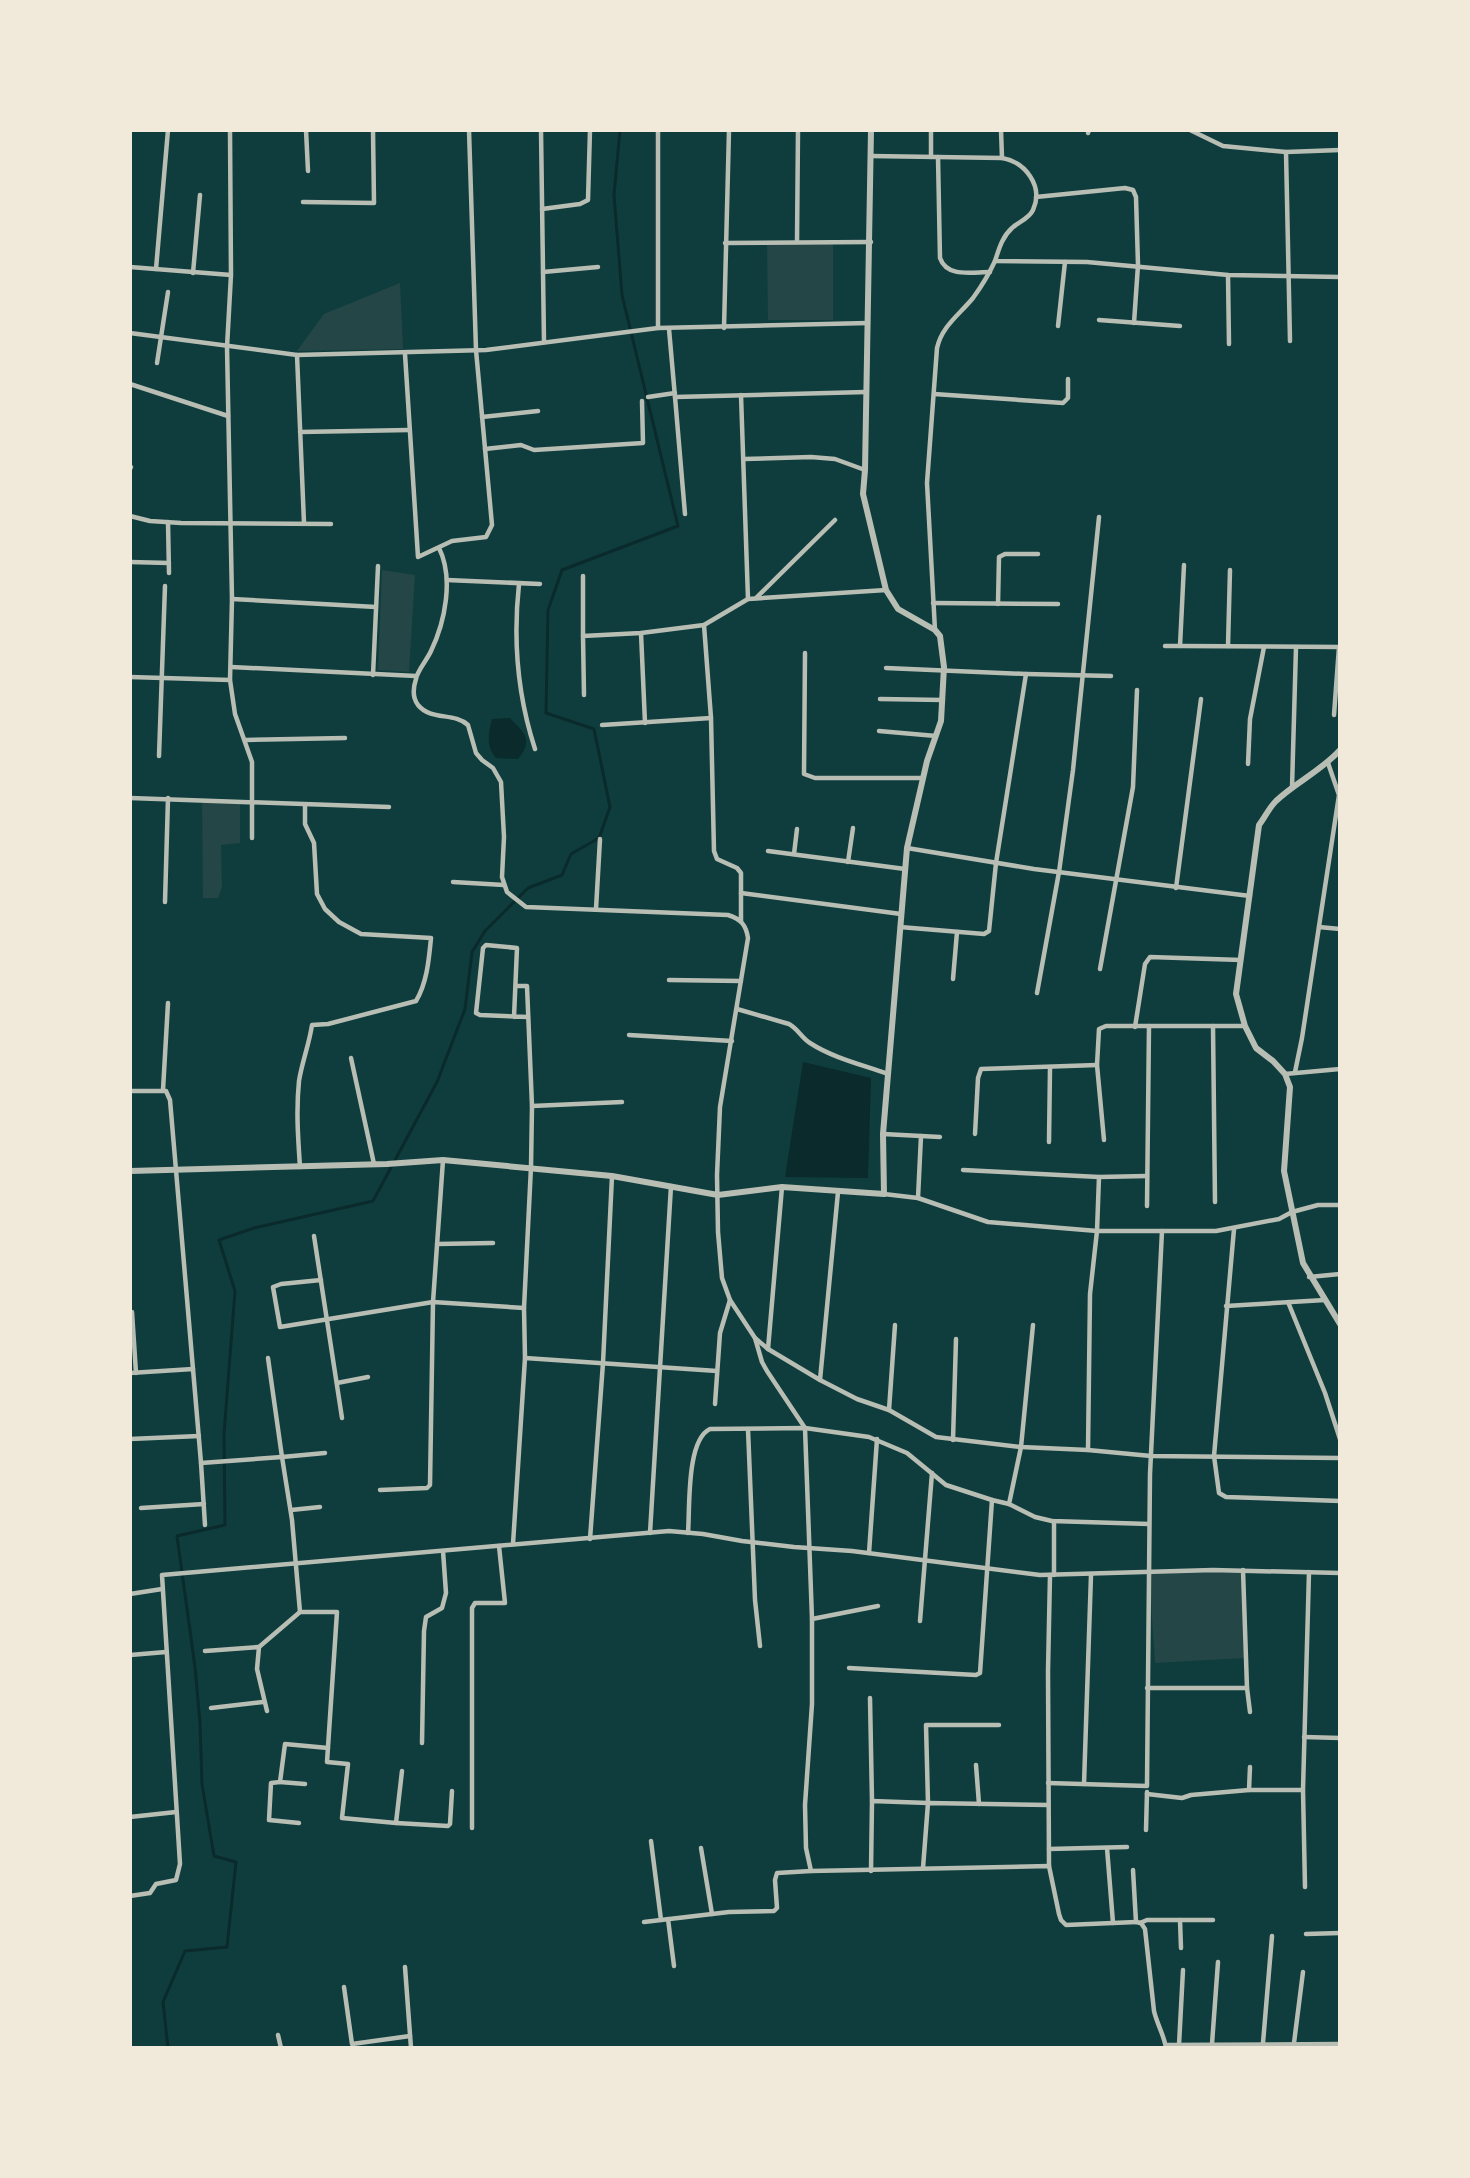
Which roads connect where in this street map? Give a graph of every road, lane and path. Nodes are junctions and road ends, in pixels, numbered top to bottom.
1 (168, 130) edge
2 (230, 130) edge
3 (306, 130) edge
4 (373, 130) edge
5 (469, 130) edge
6 (541, 130) edge
7 (590, 130) edge
8 (658, 130) edge
9 (729, 130) edge
10 (798, 130) edge
11 (871, 130) edge
12 (932, 130) edge
13 (1001, 130) edge
14 (1192, 131) edge
15 (1340, 150) edge
16 (1286, 152) junction
17 (871, 156) junction
18 (938, 156) junction
19 (931, 157) junction
20 (1002, 158) junction
21 (308, 171) dead end
22 (200, 195) dead end
23 (1036, 197) junction
24 (303, 202) dead end
25 (542, 209) junction
26 (797, 242) junction
27 (871, 242) junction
28 (725, 243) junction
29 (995, 261) junction
30 (1065, 262) junction
31 (1138, 265) junction
32 (130, 267) edge
33 (598, 267) dead end
34 (156, 269) junction
35 (543, 272) junction
36 (990, 272) junction
37 (193, 273) junction
38 (231, 275) junction
39 (1228, 275) junction
40 (1288, 275) junction
41 (1340, 277) edge
42 (168, 292) dead end
43 (1100, 320) dead end
44 (869, 323) junction
45 (1134, 323) junction
46 (1180, 326) dead end
47 (1058, 327) dead end
48 (658, 328) junction
49 (724, 328) junction
50 (669, 329) junction
51 (130, 333) edge
52 (161, 337) junction
53 (544, 342) junction
54 (1290, 342) dead end
55 (1228, 344) dead end
56 (227, 347) junction
57 (476, 350) junction
58 (405, 354) junction
59 (297, 356) junction
60 (157, 363) dead end
61 (1068, 379) dead end
62 (130, 384) edge
63 (866, 392) junction
64 (934, 394) junction
65 (675, 395) junction
66 (741, 395) junction
67 (648, 397) dead end
68 (642, 401) dead end
69 (538, 411) dead end
70 (228, 416) junction
71 (482, 417) junction
72 (409, 430) junction
73 (300, 432) junction
74 (485, 449) junction
75 (744, 459) junction
76 (865, 470) junction
77 (685, 514) dead end
78 (130, 516) edge
79 (1099, 517) dead end
80 (835, 520) dead end
81 (168, 522) junction
82 (230, 522) junction
83 (304, 523) junction
84 (331, 524) dead end
85 (439, 548) junction
86 (1038, 554) dead end
87 (130, 562) edge
88 (169, 563) junction
89 (1184, 565) dead end
90 (378, 566) dead end
91 (1230, 570) dead end
92 (169, 573) dead end
93 (583, 576) dead end
94 (447, 580) junction
95 (519, 584) junction
96 (540, 584) dead end
97 (165, 586) dead end
98 (886, 590) junction
99 (748, 598) junction
100 (756, 598) junction
101 (232, 599) junction
102 (933, 603) junction
103 (998, 604) junction
104 (1058, 604) dead end
105 (376, 607) junction
106 (704, 625) junction
107 (935, 630) junction
108 (641, 633) junction
109 (583, 636) junction
110 (1165, 646) dead end
111 (1180, 646) junction
112 (1228, 646) junction
113 (1264, 647) junction
114 (1296, 647) junction
115 (1339, 647) edge
116 (805, 653) dead end
117 (231, 667) junction
118 (886, 668) dead end
119 (944, 671) junction
120 (373, 675) junction
121 (1026, 675) junction
122 (416, 676) junction
123 (1083, 676) junction
124 (1111, 676) dead end
125 (130, 677) edge
126 (161, 677) junction
127 (230, 680) junction
128 (1137, 690) dead end
129 (584, 695) dead end
130 (880, 699) dead end
131 (1201, 699) dead end
132 (943, 700) junction
133 (1334, 715) dead end
134 (711, 718) junction
135 (645, 723) junction
136 (602, 725) dead end
137 (879, 731) dead end
138 (936, 736) junction
139 (345, 738) dead end
140 (245, 740) junction
141 (535, 749) dead end
142 (1340, 750) edge
143 (159, 756) dead end
144 (1328, 762) junction
145 (1248, 764) dead end
146 (923, 778) junction
147 (1292, 788) junction
148 (130, 798) edge
149 (168, 798) junction
150 (253, 803) junction
151 (308, 805) junction
152 (389, 807) dead end
153 (853, 828) dead end
154 (797, 829) dead end
155 (252, 838) dead end
156 (600, 839) dead end
157 (907, 848) junction
158 (768, 851) dead end
159 (794, 854) junction
160 (848, 861) junction
161 (996, 863) junction
162 (905, 869) junction
163 (1059, 872) junction
164 (1117, 880) junction
165 (453, 882) dead end
166 (504, 885) junction
167 (1176, 888) junction
168 (741, 893) junction
169 (1250, 896) junction
170 (165, 902) dead end
171 (596, 909) junction
172 (901, 914) junction
173 (741, 921) junction
174 (900, 927) junction
175 (1319, 927) junction
176 (1340, 929) edge
177 (957, 932) junction
178 (1241, 960) junction
179 (1100, 969) dead end
180 (953, 979) dead end
181 (669, 980) dead end
182 (741, 981) junction
183 (516, 986) junction
184 (1037, 993) dead end
185 (168, 1004) dead end
186 (737, 1009) junction
187 (514, 1017) junction
188 (528, 1017) junction
189 (1149, 1026) junction
190 (1213, 1026) junction
191 (1245, 1026) junction
192 (1135, 1027) junction
193 (629, 1035) dead end
194 (732, 1041) junction
195 (351, 1058) dead end
196 (1098, 1065) junction
197 (1050, 1068) junction
198 (1340, 1069) edge
199 (1295, 1072) junction
200 (888, 1074) junction
201 (1285, 1074) junction
202 (163, 1090) junction
203 (130, 1091) edge
204 (622, 1102) dead end
205 (532, 1107) junction
206 (883, 1134) junction
207 (975, 1134) dead end
208 (921, 1136) junction
209 (940, 1137) dead end
210 (1104, 1140) dead end
211 (1049, 1142) dead end
212 (443, 1160) junction
213 (374, 1164) junction
214 (300, 1167) junction
215 (531, 1167) junction
216 (963, 1170) dead end
217 (130, 1171) edge
218 (175, 1171) junction
219 (612, 1176) junction
220 (1147, 1176) junction
221 (1099, 1177) junction
222 (671, 1186) junction
223 (782, 1187) junction
224 (838, 1192) junction
225 (884, 1194) junction
226 (718, 1195) junction
227 (918, 1198) junction
228 (1215, 1202) dead end
229 (1340, 1205) edge
230 (1147, 1206) dead end
231 (1292, 1212) junction
232 (1234, 1228) junction
233 (1098, 1231) junction
234 (1162, 1231) junction
235 (314, 1236) dead end
236 (493, 1243) dead end
237 (437, 1244) junction
238 (1340, 1274) edge
239 (1309, 1277) junction
240 (321, 1280) junction
241 (730, 1300) junction
242 (1326, 1300) junction
243 (433, 1302) junction
244 (1288, 1302) junction
245 (1226, 1306) junction
246 (524, 1308) junction
247 (132, 1312) edge
248 (327, 1319) junction
249 (1340, 1324) edge
250 (895, 1325) dead end
251 (1033, 1325) dead end
252 (755, 1338) junction
253 (956, 1339) dead end
254 (768, 1349) junction
255 (268, 1358) dead end
256 (525, 1358) junction
257 (603, 1363) junction
258 (659, 1368) junction
259 (193, 1369) junction
260 (717, 1371) junction
261 (133, 1373) edge
262 (368, 1377) dead end
263 (820, 1380) junction
264 (337, 1383) junction
265 (715, 1404) dead end
266 (888, 1410) junction
267 (342, 1418) dead end
268 (748, 1428) junction
269 (805, 1428) junction
270 (199, 1436) junction
271 (130, 1439) edge
272 (877, 1439) junction
273 (1340, 1439) edge
274 (953, 1440) junction
275 (1021, 1447) junction
276 (1088, 1450) junction
277 (325, 1453) dead end
278 (1151, 1456) junction
279 (1214, 1456) junction
280 (282, 1457) junction
281 (1340, 1458) edge
282 (201, 1463) junction
283 (932, 1473) junction
284 (380, 1490) dead end
285 (992, 1500) junction
286 (1340, 1501) edge
287 (204, 1504) junction
288 (1009, 1504) junction
289 (320, 1507) dead end
290 (141, 1508) dead end
291 (291, 1510) junction
292 (1054, 1521) junction
293 (1149, 1524) junction
294 (205, 1525) dead end
295 (650, 1533) junction
296 (688, 1533) junction
297 (590, 1539) junction
298 (752, 1542) junction
299 (513, 1544) junction
300 (499, 1546) junction
301 (809, 1548) junction
302 (443, 1551) junction
303 (869, 1553) junction
304 (925, 1560) junction
305 (297, 1563) junction
306 (987, 1568) junction
307 (1243, 1570) junction
308 (1309, 1572) junction
309 (1149, 1573) junction
310 (1340, 1573) edge
311 (1052, 1575) junction
312 (1091, 1575) junction
313 (162, 1590) junction
314 (130, 1594) edge
315 (878, 1606) dead end
316 (300, 1612) junction
317 (812, 1618) junction
318 (920, 1621) dead end
319 (760, 1646) dead end
320 (259, 1647) junction
321 (205, 1651) dead end
322 (166, 1652) junction
323 (130, 1655) edge
324 (849, 1668) dead end
325 (1147, 1688) junction
326 (1247, 1688) junction
327 (870, 1698) dead end
328 (263, 1702) junction
329 (211, 1708) dead end
330 (267, 1711) dead end
331 (1250, 1712) dead end
332 (999, 1725) dead end
333 (1304, 1737) junction
334 (1340, 1738) edge
335 (422, 1743) dead end
336 (328, 1748) junction
337 (976, 1765) dead end
338 (1250, 1767) dead end
339 (402, 1771) dead end
340 (280, 1782) junction
341 (1048, 1783) junction
342 (305, 1784) dead end
343 (1084, 1784) junction
344 (1147, 1786) junction
345 (1249, 1790) junction
346 (1303, 1790) junction
347 (452, 1791) dead end
348 (1147, 1794) junction
349 (872, 1801) junction
350 (928, 1803) junction
351 (979, 1804) junction
352 (1048, 1805) junction
353 (176, 1812) junction
354 (130, 1817) edge
355 (299, 1823) dead end
356 (396, 1823) junction
357 (472, 1828) dead end
358 (1146, 1830) dead end
359 (651, 1841) dead end
360 (1127, 1847) dead end
361 (701, 1848) dead end
362 (1107, 1848) junction
363 (1049, 1850) junction
364 (1049, 1866) junction
365 (923, 1868) junction
366 (871, 1870) junction
367 (1133, 1870) dead end
368 (811, 1871) junction
369 (1305, 1887) dead end
370 (130, 1896) edge
371 (712, 1914) junction
372 (668, 1919) junction
373 (661, 1920) junction
374 (1180, 1920) junction
375 (1213, 1920) dead end
376 (644, 1922) dead end
377 (1138, 1922) junction
378 (1113, 1923) junction
379 (1340, 1933) edge
380 (1306, 1934) dead end
381 (1272, 1936) dead end
382 (1181, 1948) dead end
383 (1218, 1962) dead end
384 (674, 1966) dead end
385 (405, 1967) dead end
386 (1183, 1970) dead end
387 (1303, 1972) dead end
388 (344, 1987) dead end
389 (278, 2035) dead end
390 (410, 2036) junction
391 (1263, 2043) junction
392 (1294, 2043) junction
393 (1212, 2044) junction
394 (1340, 2044) edge
395 (1179, 2045) junction
396 (1166, 2046) edge
397 (281, 2048) edge
398 (411, 2048) edge

1 - 34 street
2 - 38 street
3 - 21 street
4 - 24 street
5 - 57 street
6 - 25 street
7 - 25 street
8 - 48 street
9 - 28 street
10 - 26 street
11 - 17 street
12 - 19 street
13 - 20 street
14 - 16 street
15 - 16 street
16 - 40 street
17 - 19 street
17 - 27 street
18 - 19 street
18 - 20 street
18 - 36 street
20 - 23 street
22 - 37 street
23 - 29 street
23 - 31 street
25 - 35 street
26 - 27 street
26 - 28 street
27 - 44 street
28 - 49 street
29 - 30 street
29 - 36 street
30 - 31 street
30 - 47 street
31 - 39 street
31 - 45 street
32 - 34 street
33 - 35 street
34 - 37 street
35 - 53 street
36 - 64 street
37 - 38 street
38 - 56 street
39 - 40 street
39 - 55 street
40 - 41 street
40 - 54 street
42 - 52 street
43 - 45 street
44 - 49 street
44 - 63 street
45 - 46 street
48 - 50 street
48 - 53 street
49 - 50 street
50 - 65 street
51 - 52 street
52 - 56 street
52 - 60 street
53 - 57 street
56 - 59 street
56 - 70 street
57 - 58 street
57 - 71 street
58 - 59 street
58 - 72 street
59 - 73 street
61 - 64 street
62 - 70 street
63 - 66 street
63 - 76 street
64 - 102 street
65 - 66 street
65 - 67 street
65 - 77 street
66 - 75 street
68 - 74 street
69 - 71 street
70 - 82 street
71 - 74 street
72 - 73 street
72 - 85 street
73 - 83 street
74 - 85 street
75 - 76 street
75 - 99 street
76 - 98 street
78 - 81 street
79 - 123 street
80 - 100 street
81 - 82 street
81 - 88 street
82 - 83 street
82 - 101 street
83 - 84 street
85 - 94 street
86 - 103 street
87 - 88 street
88 - 92 street
89 - 111 street
90 - 105 street
91 - 112 street
93 - 109 street
94 - 95 street
94 - 122 street
95 - 96 street
95 - 141 street
97 - 126 street
98 - 100 street
98 - 107 street
99 - 100 street
99 - 106 street
101 - 105 street
101 - 117 street
102 - 103 street
102 - 107 street
103 - 104 street
105 - 120 street
106 - 108 street
106 - 134 street
107 - 119 street
108 - 109 street
108 - 135 street
109 - 129 street
110 - 111 street
111 - 112 street
112 - 113 street
113 - 114 street
113 - 145 street
114 - 115 street
114 - 147 street
115 - 133 street
116 - 146 street
117 - 120 street
117 - 127 street
118 - 119 street
119 - 121 street
119 - 132 street
120 - 122 street
121 - 123 street
121 - 161 street
122 - 166 street
123 - 124 street
123 - 163 street
125 - 126 street
126 - 127 street
126 - 143 street
127 - 140 street
128 - 164 street
130 - 132 street
131 - 167 street
132 - 138 street
134 - 135 street
134 - 168 street
135 - 136 street
137 - 138 street
138 - 146 street
139 - 140 street
140 - 150 street
142 - 144 street
144 - 147 street
144 - 175 street
146 - 157 street
147 - 169 street
148 - 149 street
149 - 150 street
149 - 170 street
150 - 151 street
150 - 155 street
151 - 152 street
151 - 214 street
153 - 160 street
154 - 159 street
156 - 171 street
157 - 161 street
157 - 162 street
158 - 159 street
159 - 160 street
160 - 162 street
161 - 163 street
161 - 177 street
162 - 172 street
163 - 164 street
163 - 184 street
164 - 167 street
164 - 179 street
165 - 166 street
166 - 171 street
167 - 169 street
168 - 172 street
168 - 173 street
169 - 178 street
171 - 173 street
172 - 174 street
173 - 182 street
174 - 177 street
174 - 200 street
175 - 176 street
175 - 199 street
177 - 180 street
178 - 191 street
178 - 192 street
181 - 182 street
182 - 186 street
183 - 187 street
183 - 187 street
183 - 188 street
185 - 202 street
186 - 194 street
186 - 200 street
187 - 188 street
188 - 205 street
189 - 190 street
189 - 192 street
189 - 220 street
190 - 191 street
190 - 228 street
191 - 201 street
192 - 196 street
193 - 194 street
194 - 226 street
195 - 213 street
196 - 197 street
196 - 210 street
197 - 207 street
197 - 211 street
198 - 199 street
199 - 201 street
200 - 206 street
201 - 231 street
202 - 203 street
202 - 218 street
204 - 205 street
205 - 215 street
206 - 208 street
206 - 225 street
208 - 209 street
208 - 227 street
212 - 213 street
212 - 215 street
212 - 237 street
213 - 214 street
214 - 218 street
215 - 219 street
215 - 246 street
216 - 221 street
217 - 218 street
218 - 259 street
219 - 222 street
219 - 257 street
220 - 221 street
220 - 230 street
221 - 233 street
222 - 226 street
222 - 258 street
223 - 224 street
223 - 226 street
223 - 254 street
224 - 225 street
224 - 263 street
225 - 227 street
226 - 241 street
227 - 233 street
229 - 231 street
231 - 232 street
231 - 239 street
232 - 234 street
232 - 245 street
233 - 234 street
233 - 276 street
234 - 278 street
235 - 240 street
236 - 237 street
237 - 243 street
238 - 239 street
239 - 242 street
240 - 248 street
240 - 248 street
241 - 252 street
241 - 260 street
242 - 244 street
242 - 249 street
243 - 246 street
243 - 248 street
243 - 284 street
244 - 245 street
244 - 273 street
245 - 279 street
246 - 256 street
247 - 261 street
248 - 264 street
250 - 266 street
251 - 275 street
252 - 254 street
252 - 269 street
253 - 274 street
254 - 263 street
255 - 280 street
256 - 257 street
256 - 299 street
257 - 258 street
257 - 297 street
258 - 260 street
258 - 295 street
259 - 261 street
259 - 270 street
260 - 265 street
262 - 264 street
263 - 266 street
264 - 267 street
266 - 274 street
268 - 269 street
268 - 296 street
268 - 298 street
269 - 272 street
269 - 301 street
270 - 271 street
270 - 282 street
272 - 283 street
272 - 303 street
274 - 275 street
275 - 276 street
275 - 288 street
276 - 278 street
277 - 280 street
278 - 279 street
278 - 293 street
279 - 281 street
279 - 286 street
280 - 282 street
280 - 291 street
282 - 287 street
283 - 285 street
283 - 304 street
285 - 288 street
285 - 306 street
287 - 290 street
287 - 294 street
288 - 292 street
289 - 291 street
291 - 305 street
292 - 293 street
292 - 311 street
293 - 309 street
295 - 296 street
295 - 297 street
296 - 298 street
297 - 299 street
298 - 301 street
298 - 319 street
299 - 300 street
300 - 302 street
300 - 357 street
301 - 303 street
301 - 317 street
302 - 305 street
302 - 335 street
303 - 304 street
304 - 306 street
304 - 318 street
305 - 313 street
305 - 316 street
306 - 311 street
306 - 324 street
307 - 308 street
307 - 309 street
307 - 326 street
308 - 310 street
308 - 333 street
309 - 312 street
309 - 325 street
311 - 312 street
311 - 341 street
312 - 343 street
313 - 314 street
313 - 322 street
315 - 317 street
316 - 320 street
316 - 336 street
317 - 368 street
320 - 321 street
320 - 328 street
322 - 323 street
322 - 353 street
325 - 326 street
325 - 344 street
326 - 331 street
327 - 349 street
328 - 329 street
328 - 330 street
332 - 350 street
333 - 334 street
333 - 346 street
336 - 340 street
336 - 356 street
337 - 351 street
338 - 345 street
339 - 356 street
340 - 342 street
340 - 355 street
341 - 343 street
341 - 352 street
343 - 344 street
344 - 348 street
345 - 346 street
345 - 348 street
346 - 369 street
347 - 356 street
348 - 358 street
349 - 350 street
349 - 366 street
350 - 351 street
350 - 365 street
351 - 352 street
352 - 363 street
353 - 354 street
353 - 370 street
359 - 373 street
360 - 362 street
361 - 371 street
362 - 363 street
362 - 378 street
363 - 364 street
364 - 365 street
364 - 378 street
365 - 366 street
366 - 368 street
367 - 377 street
368 - 371 street
371 - 372 street
372 - 373 street
372 - 384 street
373 - 376 street
374 - 375 street
374 - 377 street
374 - 382 street
377 - 378 street
377 - 396 street
379 - 380 street
381 - 391 street
383 - 393 street
385 - 390 street
386 - 395 street
387 - 392 street
388 - 390 street
389 - 397 street
390 - 398 street
391 - 392 street
391 - 393 street
392 - 394 street
393 - 395 street
395 - 396 street

